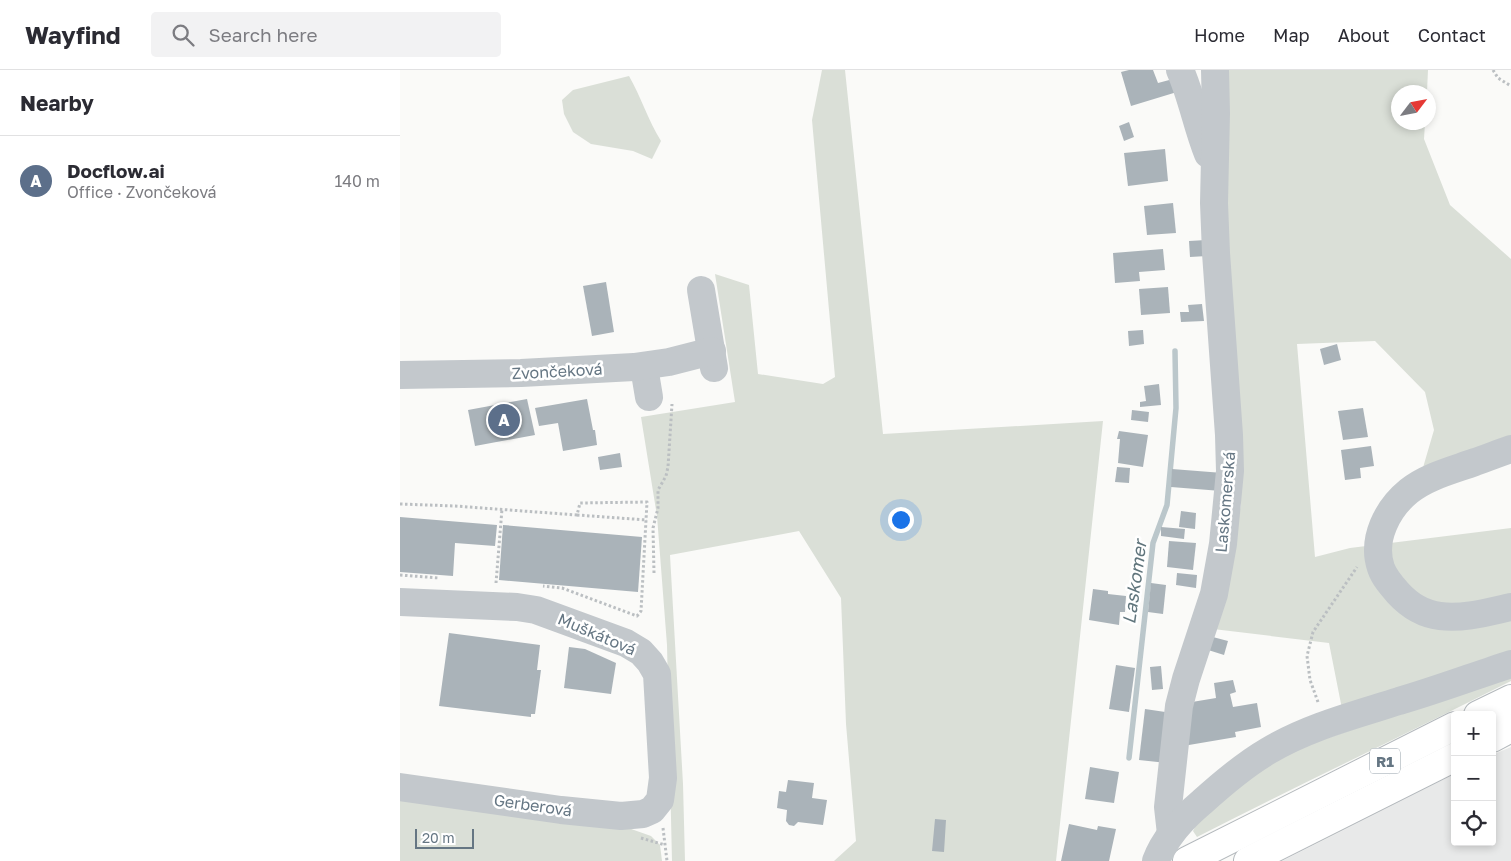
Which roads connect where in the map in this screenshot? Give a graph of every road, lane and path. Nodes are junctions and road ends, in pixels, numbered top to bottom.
1 (1180, 70) edge
2 (1214, 70) edge
3 (1493, 70) edge
4 (1511, 86) edge
5 (1215, 165) junction
6 (702, 290) dead end
7 (644, 366) junction
8 (400, 375) edge
9 (661, 400) joint
10 (1511, 449) edge
11 (400, 504) edge
12 (502, 509) junction
13 (577, 515) junction
14 (647, 520) junction
15 (1357, 566) dead end
16 (654, 573) dead end
17 (400, 575) edge
18 (444, 579) dead end
19 (488, 582) dead end
20 (496, 583) junction
21 (505, 583) dead end
22 (534, 586) dead end
23 (400, 602) edge
24 (1511, 607) edge
25 (1511, 664) edge
26 (1511, 699) edge
27 (1486, 711) edge
28 (1326, 724) junction
29 (1451, 728) edge
30 (1511, 728) edge
31 (1496, 736) edge
32 (1451, 759) edge
33 (400, 787) edge
34 (660, 800) joint
35 (1170, 834) junction
36 (1156, 861) edge
37 (1187, 861) edge
38 (1248, 861) edge

1 - 5 street, Laskomerská
2 - 5 street, Laskomerská
3 - 4 path
5 - 35 street, Laskomerská
6 - 7 street, Zvončeková
7 - 8 street, Zvončeková
7 - 9 street
9 - 16 path
10 - 24 street
11 - 12 path
12 - 13 path
12 - 20 path
13 - 14 path
13 - 14 path
14 - 22 path
15 - 28 path
17 - 18 path
19 - 20 path
20 - 21 path
23 - 34 street, Muškátová
25 - 28 street
26 - 27 highway
28 - 35 street
29 - 37 highway, R1
30 - 31 highway
32 - 38 highway, R1
33 - 34 street, Gerberová
35 - 36 street

